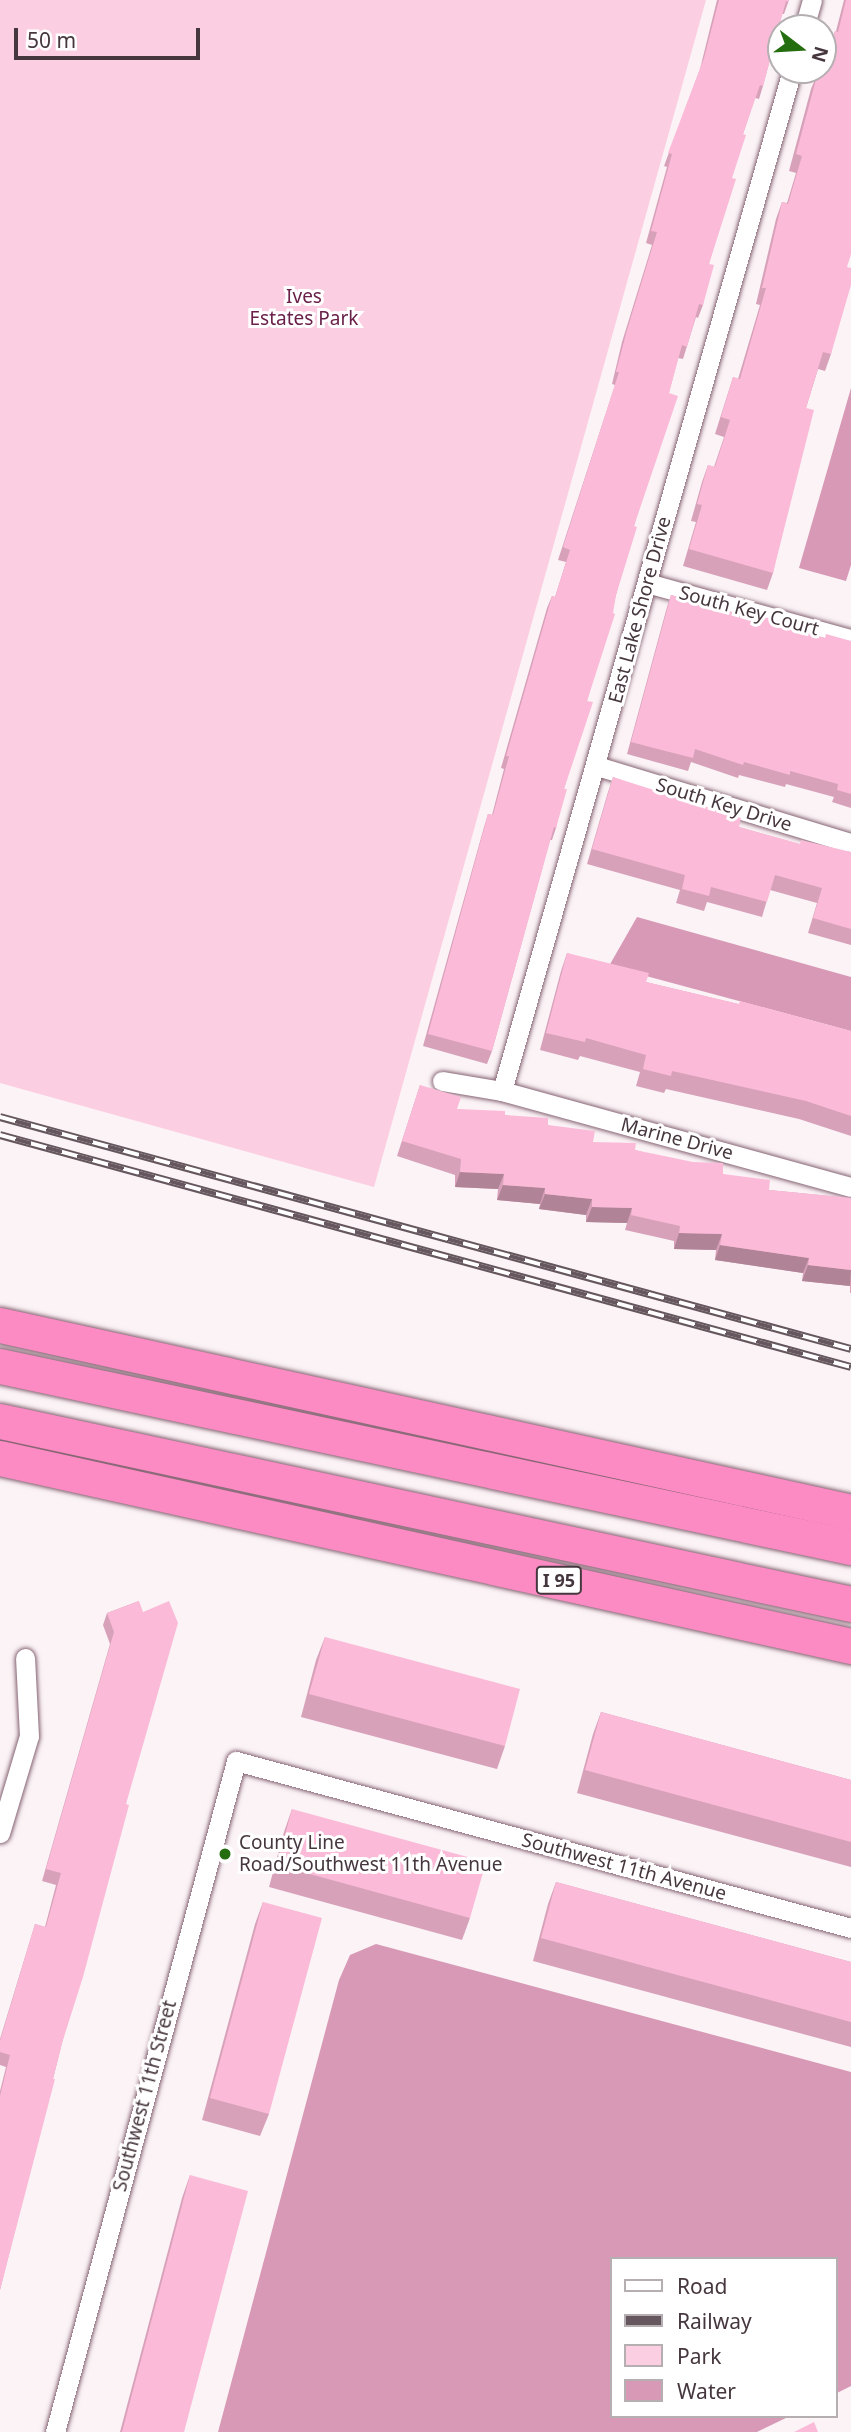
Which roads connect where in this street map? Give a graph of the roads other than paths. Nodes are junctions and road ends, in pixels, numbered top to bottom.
1 (788, 84) edge
2 (647, 583) junction
3 (851, 639) edge
4 (597, 766) junction
5 (851, 843) edge
6 (442, 1082) dead end
7 (502, 1091) junction
8 (851, 1187) edge
9 (0, 1325) edge
10 (0, 1366) edge
11 (0, 1422) edge
12 (0, 1458) edge
13 (851, 1512) edge
14 (851, 1547) edge
15 (851, 1604) edge
16 (851, 1646) edge
17 (25, 1658) dead end
18 (236, 1761) joint
19 (0, 1833) edge
20 (851, 1928) edge
21 (55, 2432) edge

1 - 2 street, East Lake Shore Drive
2 - 3 street, South Key Court
2 - 4 street, East Lake Shore Drive
4 - 5 street, South Key Drive
4 - 7 street, East Lake Shore Drive
6 - 7 street
7 - 8 street, Marine Drive
9 - 13 highway
10 - 14 highway
11 - 15 highway
12 - 16 highway, I 95
17 - 19 street
18 - 20 street, Southwest 11th Avenue
18 - 21 street, Southwest 11th Street

